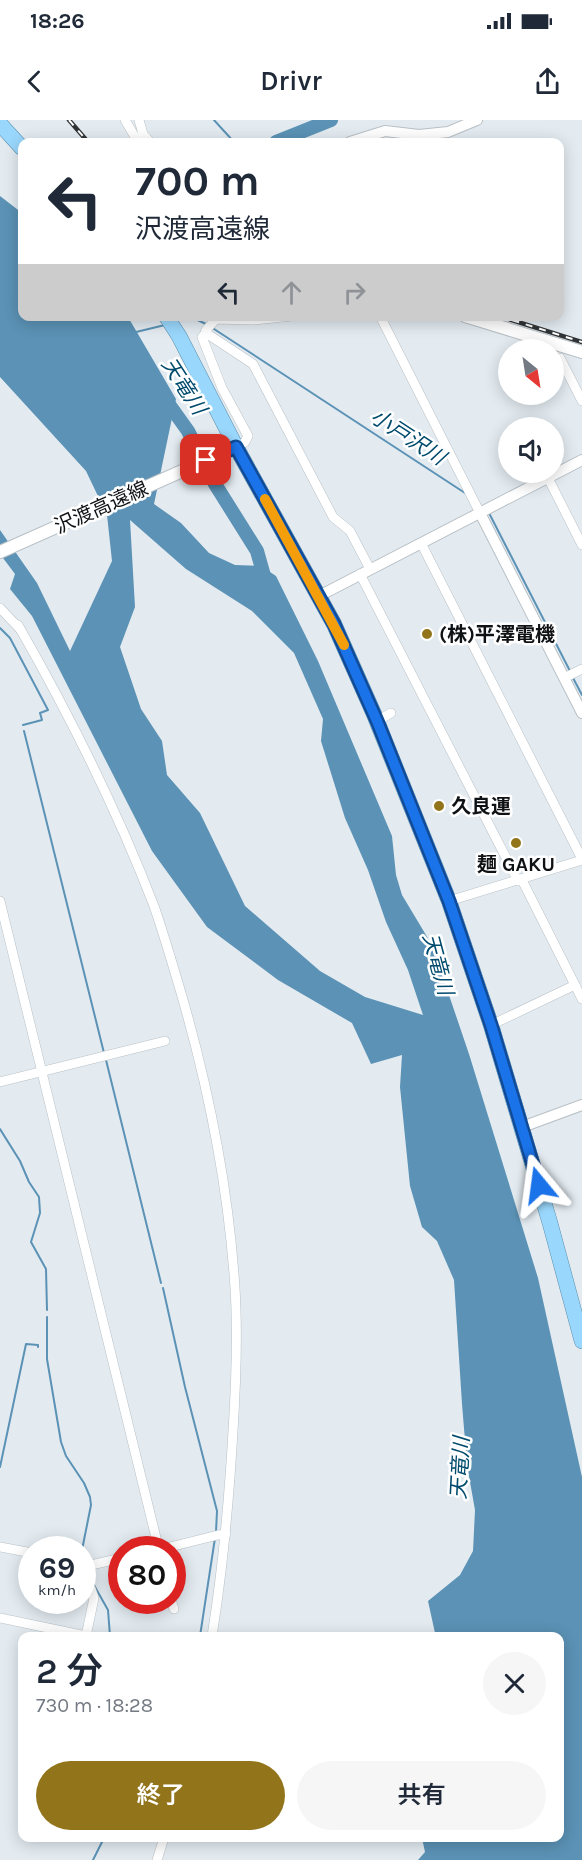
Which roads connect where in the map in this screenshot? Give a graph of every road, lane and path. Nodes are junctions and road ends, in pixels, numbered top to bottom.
1 (125, 120) edge
2 (139, 120) edge
3 (477, 120) edge
4 (0, 124) edge
5 (136, 138) edge
6 (146, 138) edge
7 (363, 138) edge
8 (18, 144) edge
9 (169, 321) edge
10 (214, 321) edge
11 (383, 321) edge
12 (481, 321) edge
13 (207, 329) junction
14 (582, 352) edge
15 (564, 366) edge
16 (582, 401) edge
17 (231, 449) junction
18 (582, 460) edge
19 (564, 470) edge
20 (537, 483) edge
21 (551, 483) edge
22 (482, 509) junction
23 (421, 543) junction
24 (582, 545) edge
25 (0, 552) edge
26 (365, 572) junction
27 (319, 596) junction
28 (0, 608) edge
29 (572, 674) edge
30 (391, 713) dead end
31 (582, 713) edge
32 (377, 721) junction
33 (582, 860) edge
34 (520, 880) junction
35 (0, 901) edge
36 (449, 901) junction
37 (575, 985) junction
38 (582, 999) edge
39 (491, 1025) junction
40 (165, 1041) dead end
41 (41, 1072) junction
42 (0, 1082) edge
43 (582, 1105) edge
44 (522, 1127) junction
45 (579, 1320) edge
46 (582, 1341) edge
47 (226, 1534) junction
48 (155, 1536) edge
49 (186, 1542) edge
50 (0, 1547) edge
51 (18, 1550) edge
52 (91, 1614) edge
53 (0, 1618) edge
54 (67, 1632) edge
55 (87, 1632) edge
56 (213, 1632) edge
57 (163, 1842) edge
58 (157, 1860) edge

1 - 5 street
2 - 6 street
3 - 7 street
4 - 8 highway
9 - 17 highway
10 - 13 street
11 - 22 street
12 - 14 main road
13 - 17 street
13 - 26 street
15 - 16 street
17 - 25 main road, 沢渡高遠線
17 - 27 highway
18 - 19 street
20 - 22 street
21 - 24 street
22 - 23 street
22 - 29 street
23 - 26 street
23 - 33 street
26 - 27 street
26 - 34 street
27 - 32 highway
28 - 47 street
29 - 31 street
30 - 32 street
32 - 36 highway
33 - 34 street
34 - 36 street
34 - 37 street
35 - 41 street
36 - 39 highway
37 - 38 street
37 - 39 street
39 - 44 highway
40 - 41 street
41 - 42 street
41 - 48 street
43 - 44 street
44 - 45 highway
45 - 46 highway
47 - 49 street
47 - 56 street
50 - 51 street
52 - 55 street
53 - 54 street
57 - 58 street

